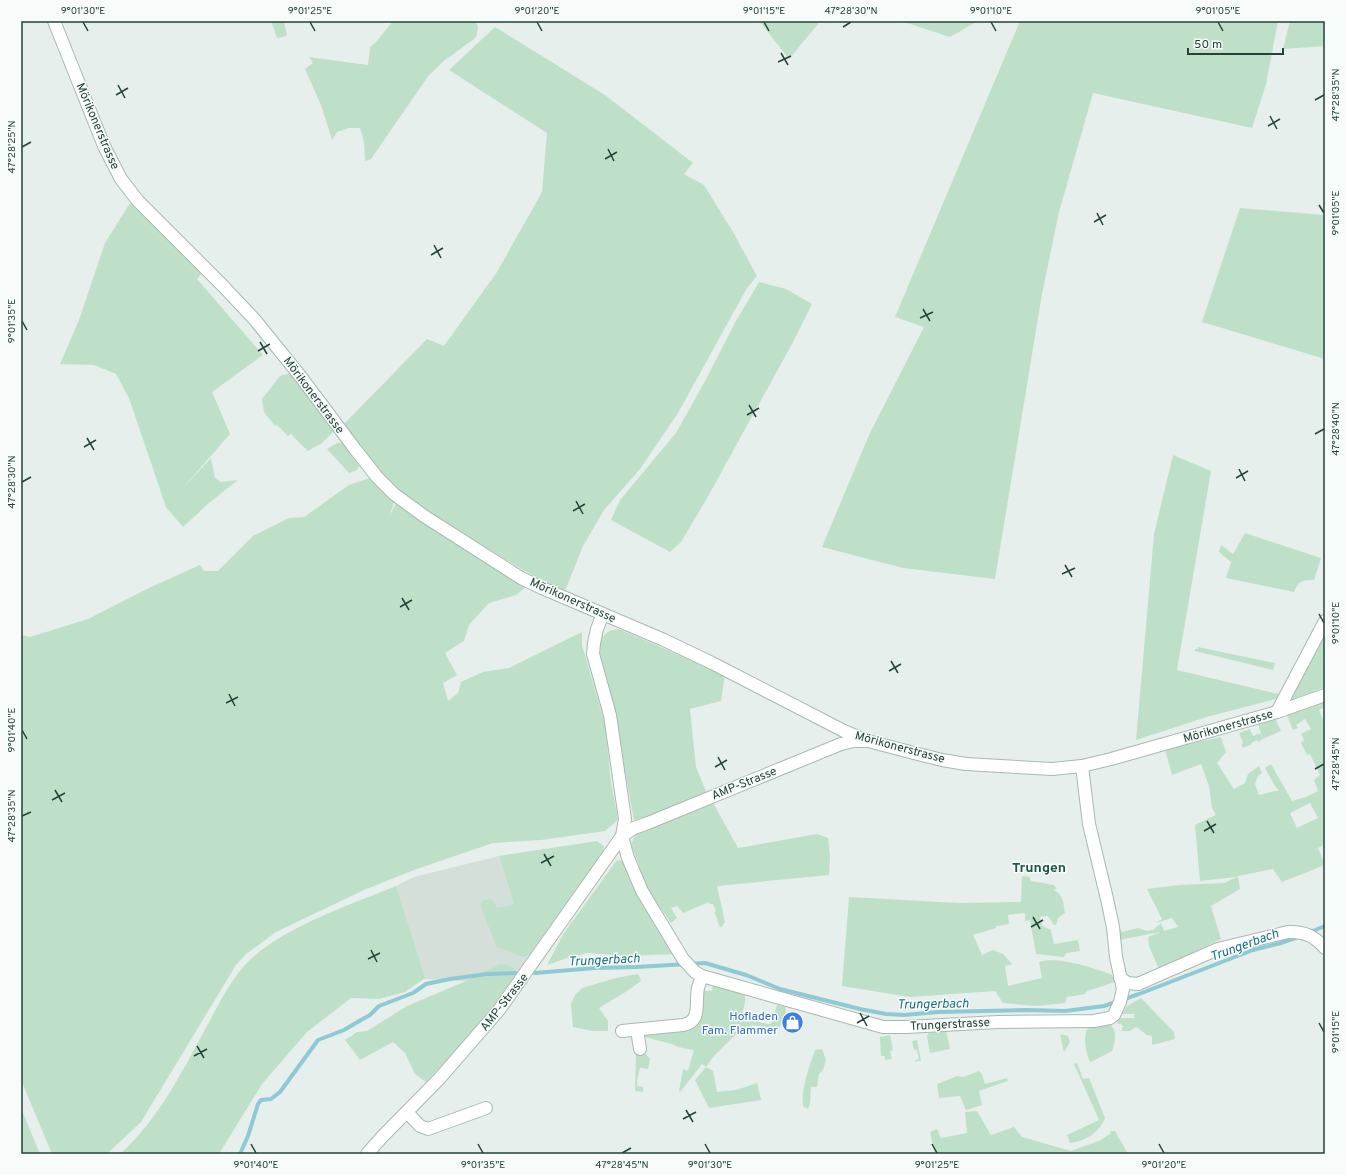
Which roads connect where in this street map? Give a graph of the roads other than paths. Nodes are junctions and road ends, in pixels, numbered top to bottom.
1 (54, 21) edge
2 (602, 614) junction
3 (1325, 621) edge
4 (1325, 695) edge
5 (1277, 712) junction
6 (868, 741) junction
7 (1082, 766) junction
8 (622, 836) junction
9 (1322, 944) edge
10 (698, 974) junction
11 (1121, 983) junction
12 (637, 1030) junction
13 (622, 1031) dead end
14 (640, 1049) dead end
15 (486, 1108) dead end
16 (407, 1112) junction
17 (367, 1154) edge

1 - 2 street, Mörikonerstrasse
2 - 6 street, Mörikonerstrasse
2 - 8 street, AMP-Strasse
3 - 5 street
4 - 5 street, Mörikonerstrasse
5 - 7 street, Mörikonerstrasse
6 - 7 street, Mörikonerstrasse
6 - 8 street, AMP-Strasse
7 - 11 street, Trungerstrasse
8 - 10 street
8 - 16 street, AMP-Strasse
9 - 11 street
10 - 11 street, Trungerstrasse
10 - 12 street
12 - 13 street
12 - 14 street
15 - 16 street
16 - 17 street, AMP-Strasse

